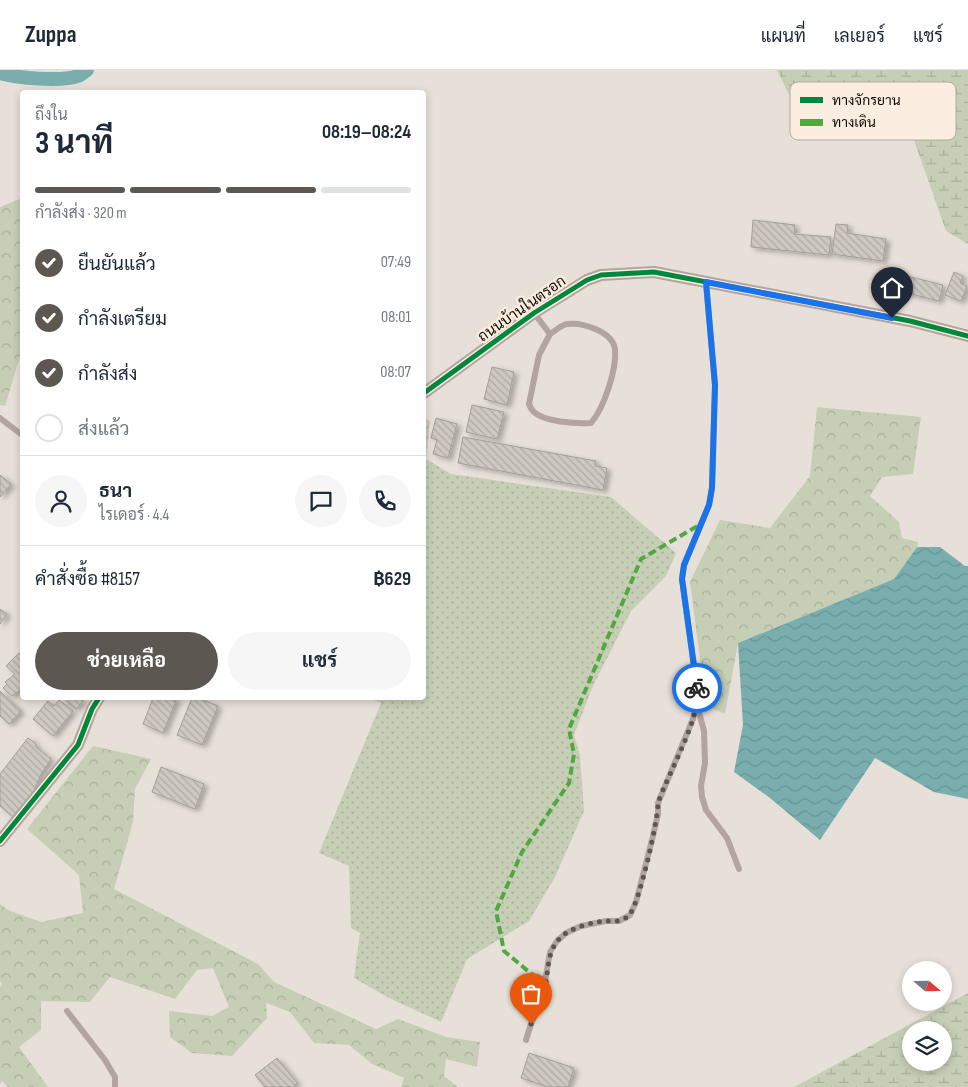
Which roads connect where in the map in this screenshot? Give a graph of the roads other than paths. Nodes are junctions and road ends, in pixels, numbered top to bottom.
1 (706, 282) junction
2 (534, 313) junction
3 (550, 334) junction
4 (968, 336) edge
5 (426, 392) edge
6 (0, 418) edge
7 (20, 433) edge
8 (98, 700) edge
9 (697, 704) junction
10 (0, 841) edge
11 (739, 869) dead end
12 (67, 1010) dead end
13 (526, 1040) dead end
14 (115, 1087) edge

1 - 2 street, ถนนบ้านในตรอก
1 - 4 street, ถนนบ้านในตรอก
1 - 9 lane
2 - 3 lane
2 - 5 street, ถนนบ้านในตรอก
3 - 3 lane
6 - 7 lane
8 - 10 street
9 - 11 lane
9 - 13 lane
12 - 14 lane

